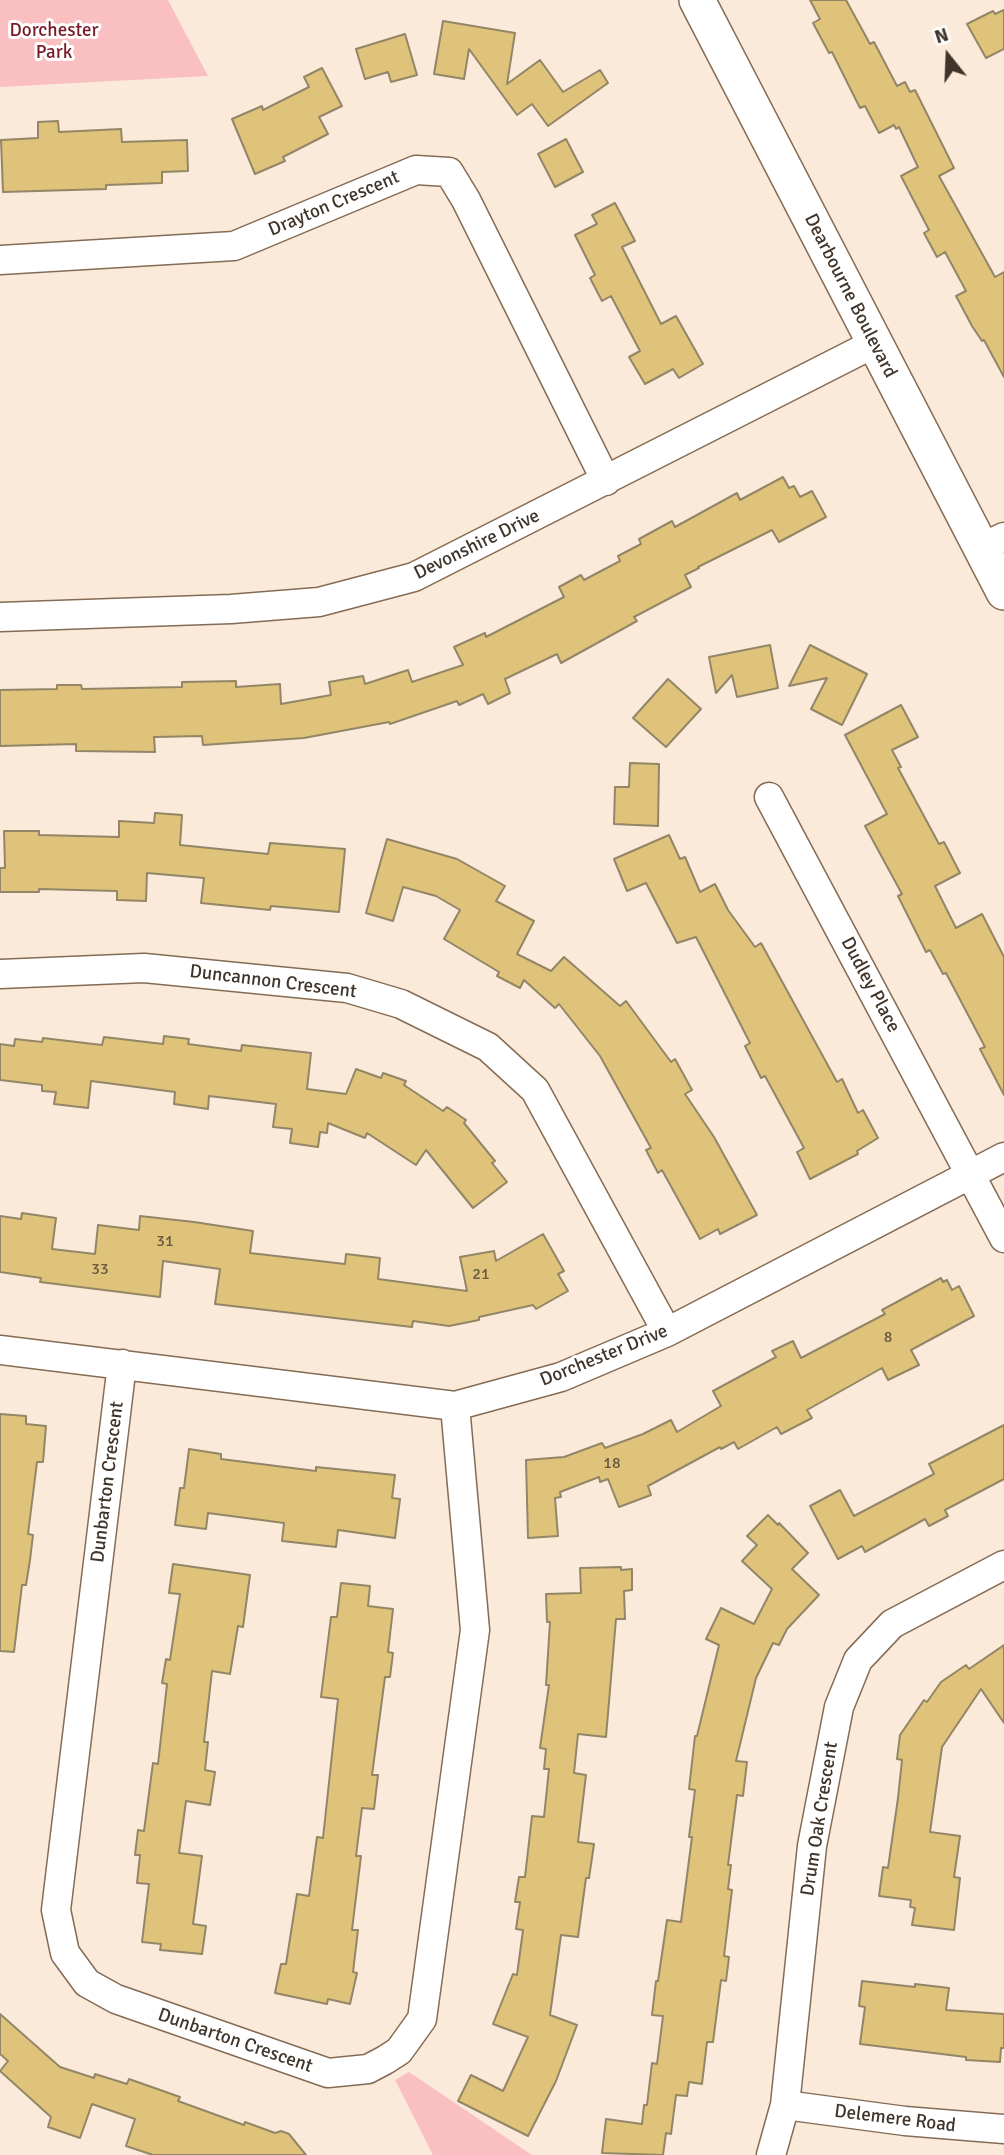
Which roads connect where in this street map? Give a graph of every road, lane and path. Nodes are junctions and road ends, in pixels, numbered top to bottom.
1 (697, 0) edge
2 (0, 260) edge
3 (875, 343) junction
4 (606, 481) junction
5 (993, 542) edge
6 (1004, 592) edge
7 (0, 617) edge
8 (769, 797) dead end
9 (0, 974) edge
10 (1004, 1157) edge
11 (971, 1174) junction
12 (1004, 1238) edge
13 (667, 1332) junction
14 (0, 1350) edge
15 (122, 1364) junction
16 (455, 1406) junction
17 (1004, 1566) edge
18 (785, 2105) junction
19 (1004, 2129) edge
20 (771, 2155) edge

1 - 3 street, Dearbourne Boulevard
2 - 4 street, Drayton Crescent
3 - 4 street, Devonshire Drive
3 - 5 street, Dearbourne Boulevard
4 - 7 street, Devonshire Drive
5 - 6 street, Dearbourne Boulevard
8 - 11 street, Dudley Place
9 - 13 street, Duncannon Crescent
10 - 11 street, Dorchester Drive
11 - 12 street, Dudley Place
11 - 13 street, Dorchester Drive
13 - 16 street, Dorchester Drive
14 - 15 street, Dorchester Drive
15 - 16 street, Dorchester Drive
15 - 16 street, Dunbarton Crescent
17 - 18 street, Drum Oak Crescent
18 - 19 street, Delemere Road
18 - 20 street, Drum Oak Crescent

